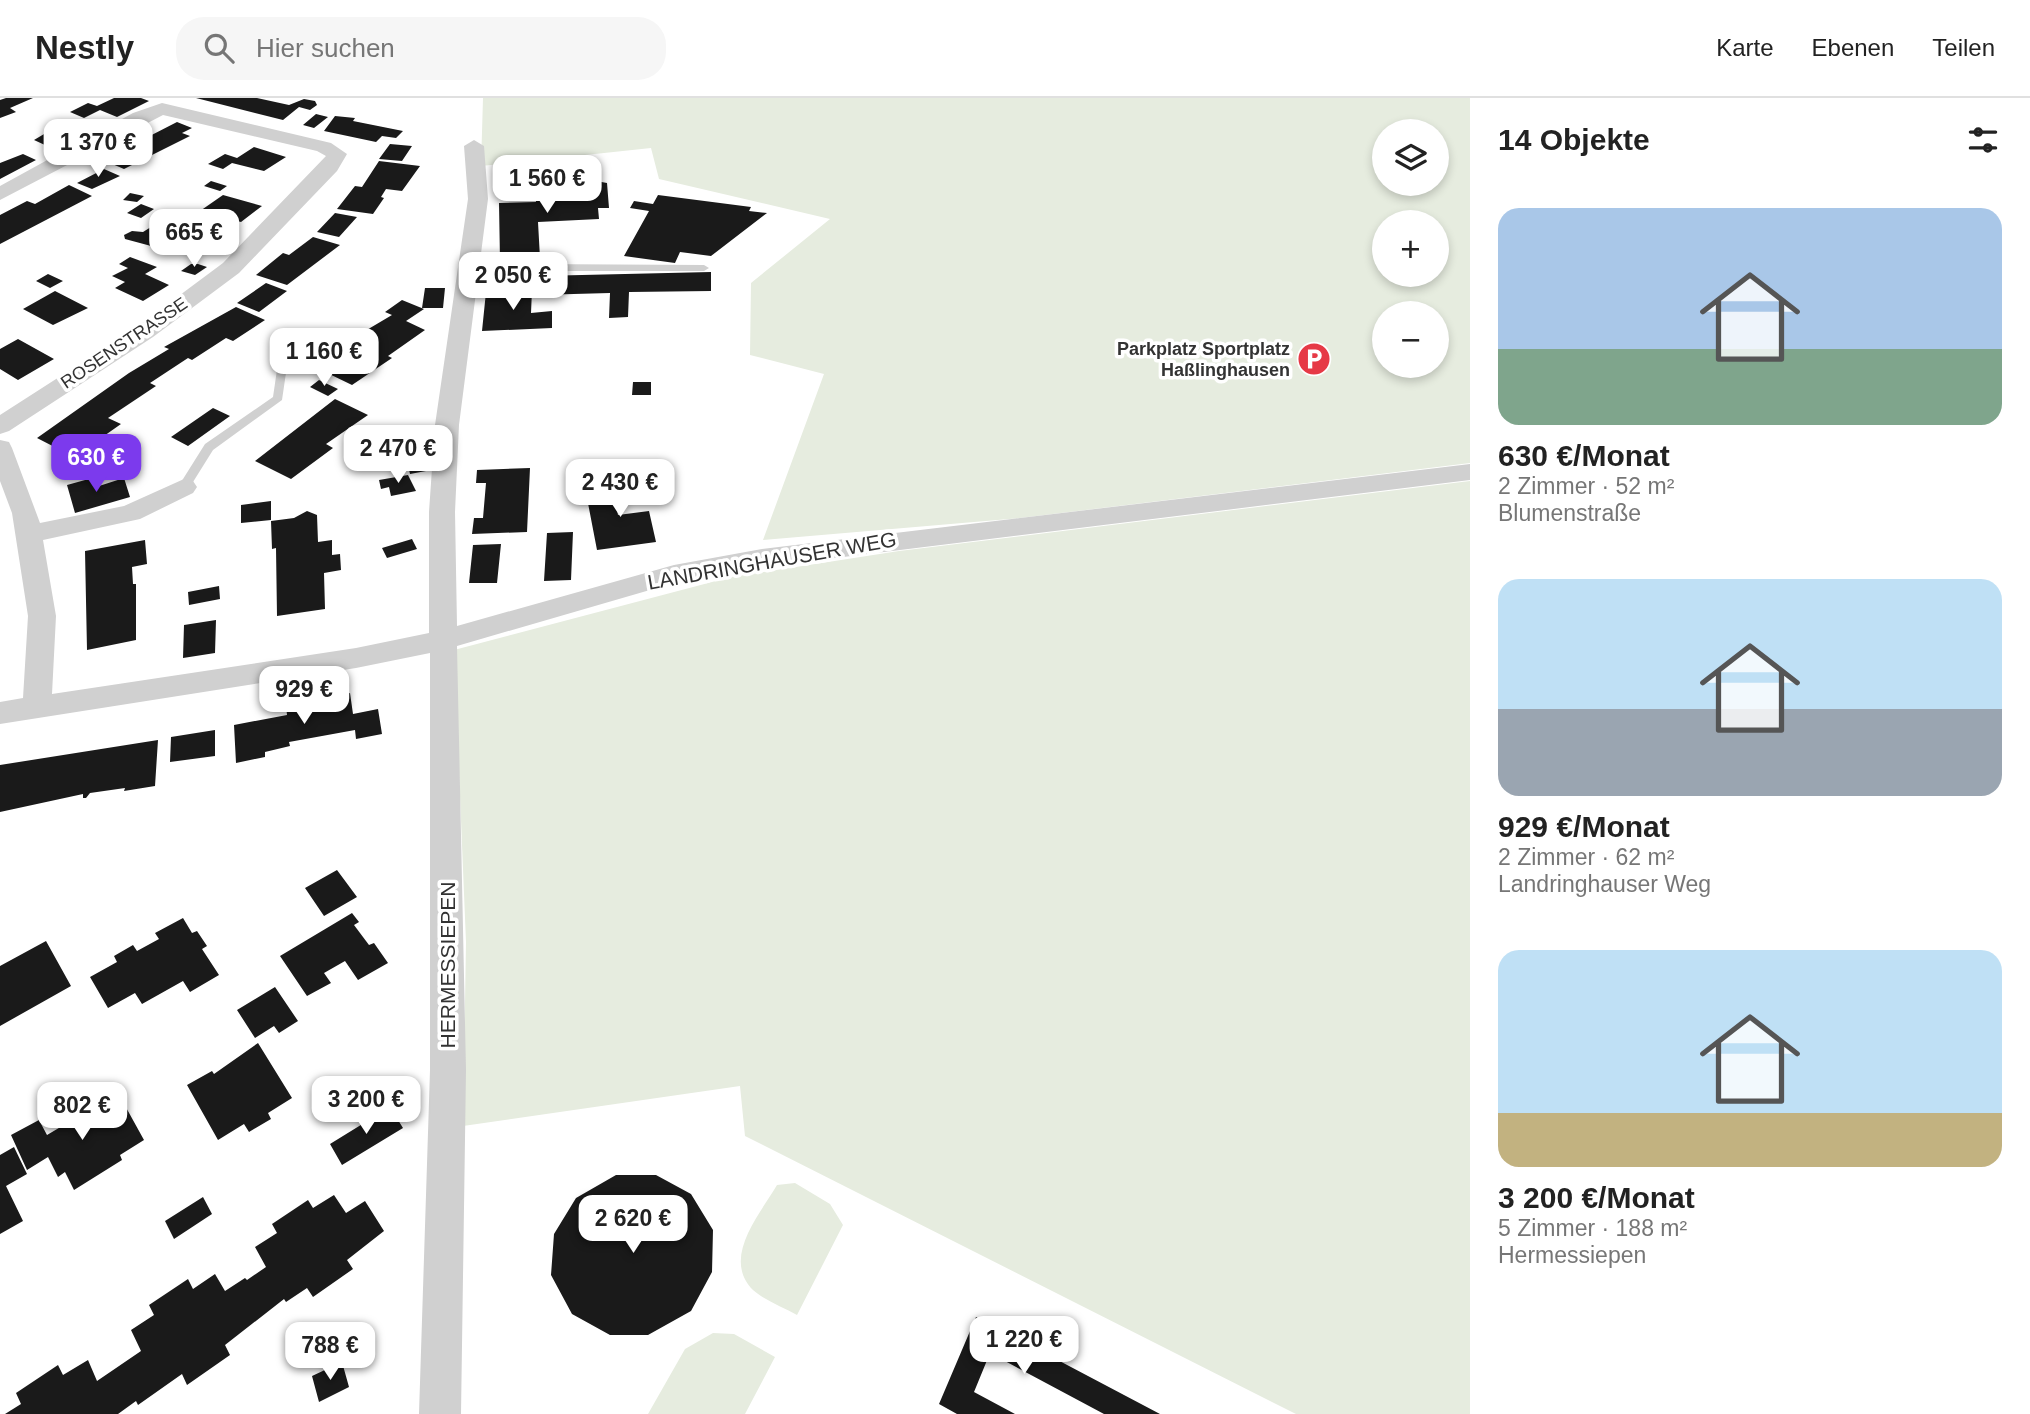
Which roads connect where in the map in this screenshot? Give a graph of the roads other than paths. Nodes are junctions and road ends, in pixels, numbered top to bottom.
1 (474, 146) dead end
2 (0, 194) edge
3 (470, 268) junction
4 (704, 268) dead end
5 (327, 333) dead end
6 (0, 426) edge
7 (0, 448) edge
8 (1470, 472) edge
9 (184, 487) joint
10 (30, 534) junction
11 (441, 641) junction
12 (37, 707) junction
13 (0, 713) edge
14 (440, 1414) edge

1 - 3 street, HERMESSIEPEN
2 - 6 street, ROSENSTRASSE
3 - 4 lane
3 - 11 street, HERMESSIEPEN
5 - 9 lane
7 - 10 street
8 - 11 street, LANDRINGHAUSER WEG
9 - 10 street
10 - 12 street
11 - 12 street, LANDRINGHAUSER WEG
11 - 14 street, HERMESSIEPEN
12 - 13 street, LANDRINGHAUSER WEG

